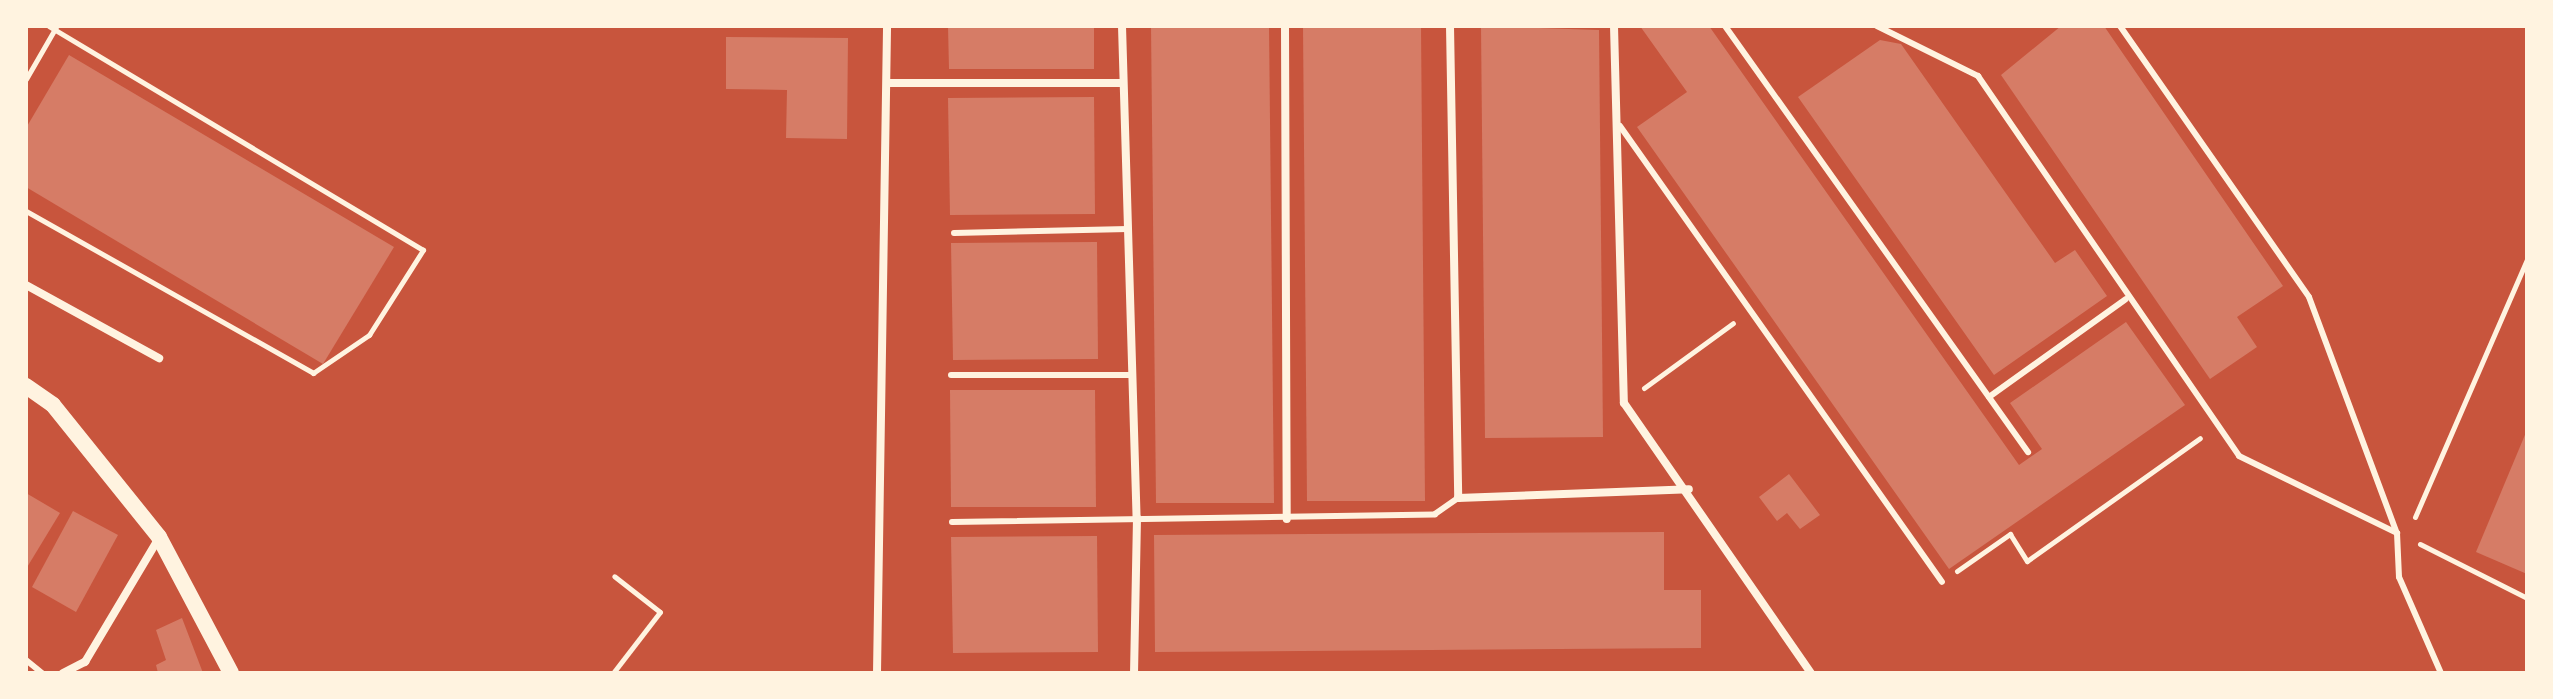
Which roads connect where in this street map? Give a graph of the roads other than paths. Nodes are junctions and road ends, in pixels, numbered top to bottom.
1 (887, 26) edge
2 (1122, 26) edge
3 (1285, 26) edge
4 (1450, 26) edge
5 (1614, 26) edge
6 (1725, 26) edge
7 (1877, 26) edge
8 (2120, 26) edge
9 (888, 83) junction
10 (1123, 83) junction
11 (1620, 126) junction
12 (1128, 229) junction
13 (954, 233) dead end
14 (26, 285) edge
15 (2126, 299) junction
16 (159, 358) dead end
17 (951, 375) dead end
18 (1132, 375) junction
19 (26, 386) edge
20 (1989, 397) junction
21 (2028, 452) dead end
22 (1689, 489) junction
23 (1458, 498) junction
24 (1137, 518) junction
25 (1287, 519) junction
26 (952, 522) dead end
27 (2397, 533) junction
28 (159, 537) junction
29 (1942, 582) road end
30 (26, 660) edge
31 (42, 673) edge
32 (63, 673) edge
33 (231, 673) edge
34 (877, 673) edge
35 (1134, 673) edge
36 (1811, 673) edge
37 (2441, 673) edge

1 - 9 street
2 - 10 street
3 - 25 street
4 - 23 street
5 - 11 street
6 - 20 lane
7 - 15 lane
8 - 27 lane
9 - 10 street
9 - 34 street
10 - 12 street
11 - 22 street
11 - 29 lane
12 - 13 lane
12 - 18 street
14 - 16 street
15 - 20 lane
15 - 27 lane
17 - 18 lane
18 - 24 street
19 - 28 main road
20 - 21 lane
22 - 23 street
22 - 36 street
23 - 25 lane
24 - 25 lane
24 - 26 lane
24 - 35 street
27 - 37 lane
28 - 32 street
28 - 33 main road
30 - 31 lane

